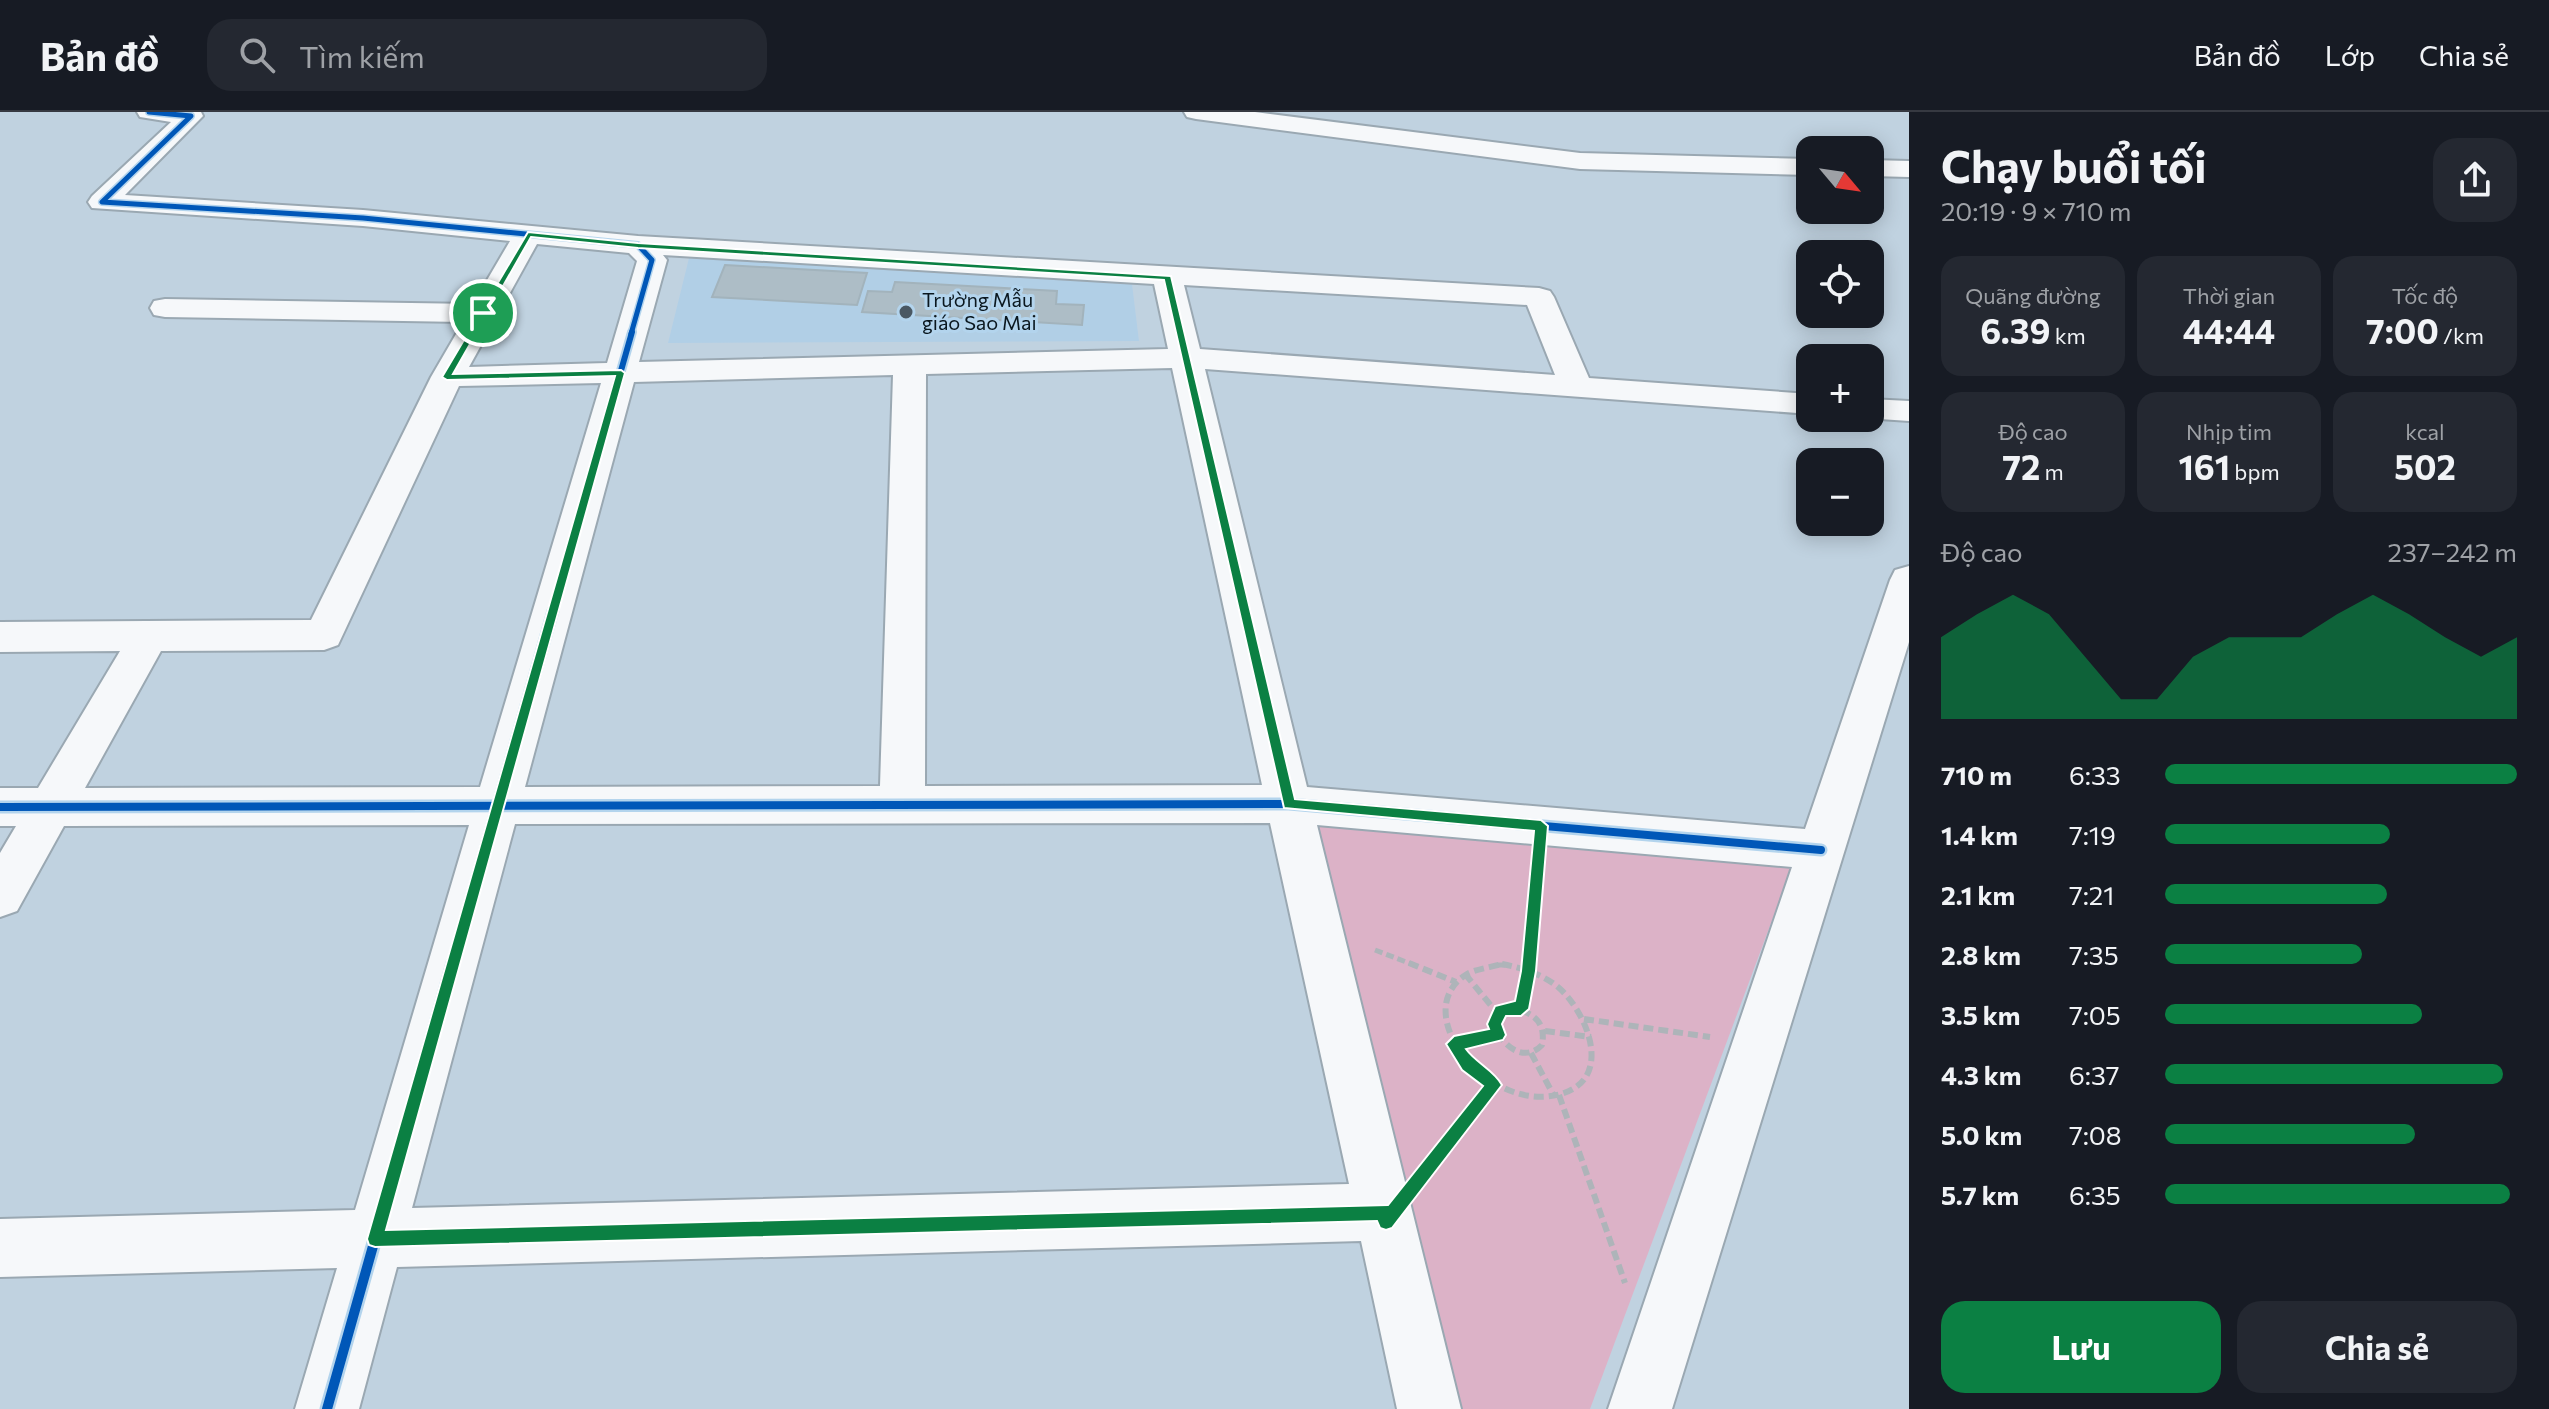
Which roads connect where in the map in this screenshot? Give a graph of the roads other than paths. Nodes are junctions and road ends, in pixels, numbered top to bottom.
1 (149, 112) edge
2 (1196, 112) edge
3 (1796, 167) edge
4 (1884, 168) edge
5 (1909, 169) edge
6 (528, 234) junction
7 (638, 245) junction
8 (1167, 277) junction
9 (165, 308) dead end
10 (483, 313) junction
11 (1186, 358) junction
12 (910, 365) junction
13 (621, 373) junction
14 (447, 377) junction
15 (1576, 387) junction
16 (1796, 403) edge
17 (1884, 410) edge
18 (1909, 411) edge
19 (1909, 580) edge
20 (149, 636) junction
21 (0, 637) edge
22 (902, 804) junction
23 (1289, 804) junction
24 (498, 806) junction
25 (0, 807) edge
26 (50, 807) junction
27 (1821, 850) junction
28 (0, 896) edge
29 (1385, 1217) junction
30 (375, 1239) junction
31 (0, 1248) edge
32 (327, 1409) edge
33 (1429, 1409) edge
34 (1640, 1409) edge

1 - 6 street
2 - 3 street
4 - 5 street
6 - 7 street
6 - 10 street
7 - 8 street
7 - 13 street
8 - 11 street
8 - 15 street
9 - 10 street
10 - 14 street
11 - 12 street
11 - 15 street
11 - 23 street
12 - 13 street
12 - 22 street
13 - 14 street
13 - 24 street
14 - 20 street
15 - 16 street
17 - 18 street
19 - 27 street
20 - 21 street
20 - 26 street
22 - 23 street
22 - 24 street
23 - 27 street
23 - 29 street
24 - 26 street
24 - 30 street
25 - 26 street
26 - 28 street
27 - 34 street
29 - 30 street
29 - 33 street
30 - 31 street
30 - 32 street

